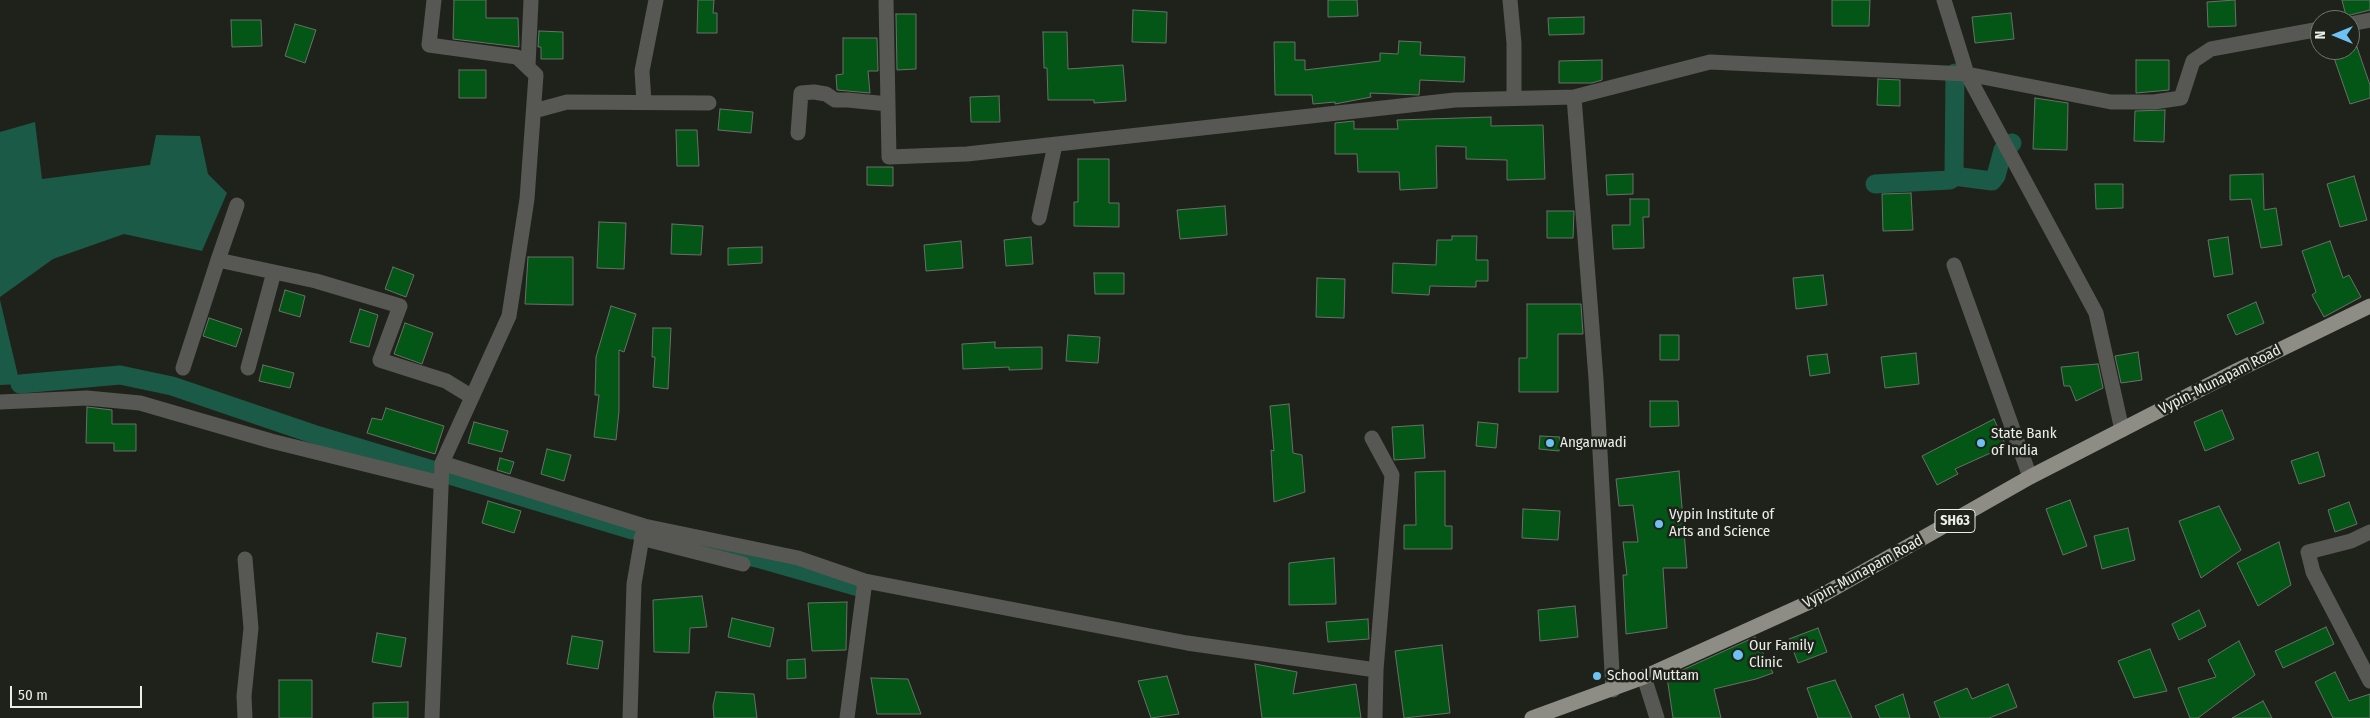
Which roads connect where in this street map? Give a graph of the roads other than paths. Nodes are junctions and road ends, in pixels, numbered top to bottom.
1 (434, 0) edge
2 (531, 0) edge
3 (656, 0) edge
4 (886, 0) edge
5 (1510, 0) edge
6 (1944, 0) edge
7 (2310, 31) edge
8 (528, 66) junction
9 (1967, 74) junction
10 (1574, 97) junction
11 (1514, 98) junction
12 (644, 102) junction
13 (710, 103) dead end
14 (888, 104) junction
15 (534, 112) junction
16 (798, 133) dead end
17 (1055, 145) junction
18 (237, 205) dead end
19 (1039, 218) dead end
20 (218, 260) junction
21 (1954, 265) dead end
22 (274, 272) junction
23 (2370, 306) edge
24 (183, 368) dead end
25 (248, 368) dead end
26 (472, 398) junction
27 (0, 402) edge
28 (2122, 430) junction
29 (1372, 438) dead end
30 (442, 463) junction
31 (2030, 477) junction
32 (441, 483) junction
33 (643, 532) junction
34 (2370, 532) edge
35 (245, 559) dead end
36 (743, 564) dead end
37 (865, 582) junction
38 (1376, 670) junction
39 (1644, 677) junction
40 (2370, 681) edge
41 (1613, 690) junction
42 (245, 718) edge
43 (432, 718) edge
44 (630, 718) edge
45 (847, 718) edge
46 (1375, 718) edge
47 (1532, 718) edge
48 (1657, 718) edge

1 - 8 street
2 - 8 street
3 - 12 street
4 - 14 street
5 - 11 street
6 - 9 street
7 - 9 street
8 - 15 street
9 - 10 street
9 - 28 street
10 - 11 street
10 - 41 street
11 - 17 street
12 - 13 street
12 - 15 street
14 - 16 street
14 - 17 street
15 - 26 street
17 - 19 street
18 - 20 street
20 - 22 street
20 - 24 street
21 - 31 street
22 - 25 street
22 - 26 street
23 - 28 main road, Vypin-Munapam Road / SH63
26 - 30 street
27 - 32 street
28 - 31 main road, Vypin-Munapam Road / SH63
29 - 38 street
30 - 32 street
30 - 33 street
31 - 39 main road, Vypin-Munapam Road / SH63
32 - 43 street
33 - 36 street
33 - 37 street
33 - 44 street
34 - 40 street
35 - 42 street
37 - 38 street
37 - 45 street
38 - 46 street
39 - 41 main road, Vypin-Munapam Road / SH63
39 - 48 street
41 - 47 main road, Vypin-Munapam Road / SH63

